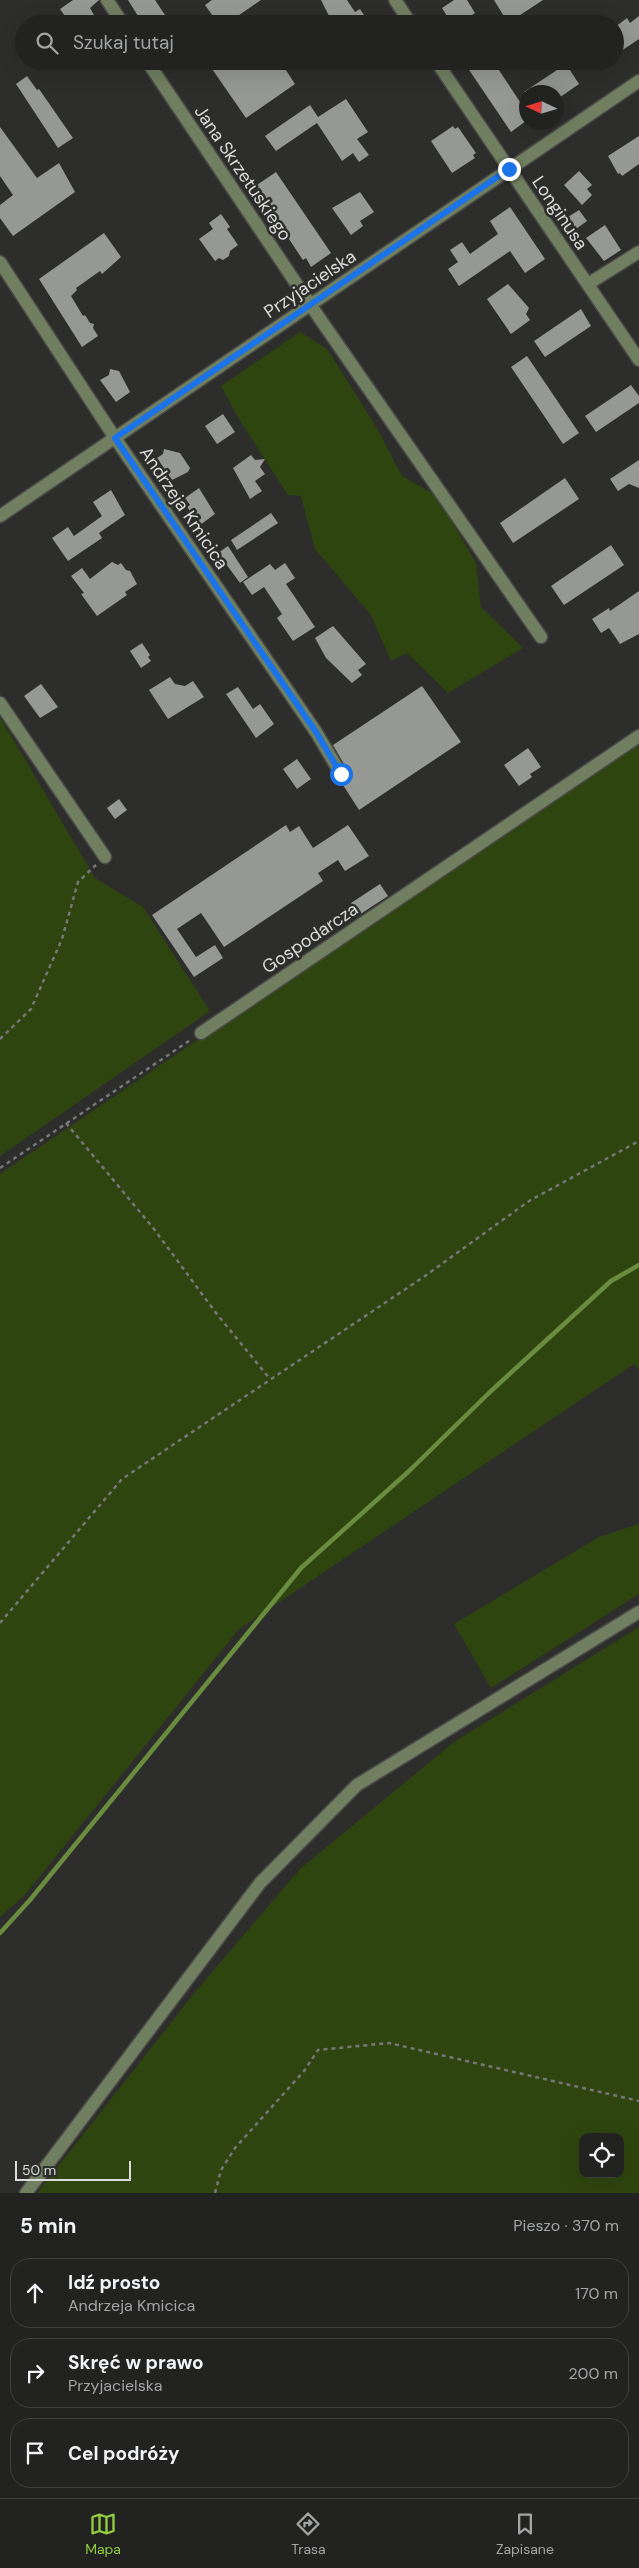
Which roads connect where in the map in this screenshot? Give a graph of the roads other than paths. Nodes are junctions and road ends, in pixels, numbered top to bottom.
1 (107, 0) edge
2 (395, 0) edge
3 (117, 15) edge
4 (405, 15) edge
5 (153, 70) edge
6 (442, 70) edge
7 (639, 81) edge
8 (509, 169) junction
9 (639, 252) edge
10 (0, 262) edge
11 (588, 284) junction
12 (311, 304) junction
13 (639, 360) edge
14 (115, 438) junction
15 (0, 516) edge
16 (540, 637) dead end
17 (0, 703) edge
18 (639, 736) edge
19 (341, 774) dead end
20 (105, 857) road end
21 (201, 1033) road end
22 (639, 1612) edge
23 (26, 2193) edge

1 - 3 street
2 - 4 street
5 - 12 street, Jana Skrzetuskiego
6 - 8 street, Longinusa
7 - 8 street, Przyjacielska
8 - 11 street, Longinusa
8 - 12 street, Przyjacielska
9 - 11 street
10 - 14 street, Andrzeja Kmicica
11 - 13 street, Longinusa
12 - 14 street, Przyjacielska
12 - 16 street, Jana Skrzetuskiego
14 - 15 street, Przyjacielska
14 - 19 street, Andrzeja Kmicica
17 - 20 street
18 - 21 street, Gospodarcza
22 - 23 street

